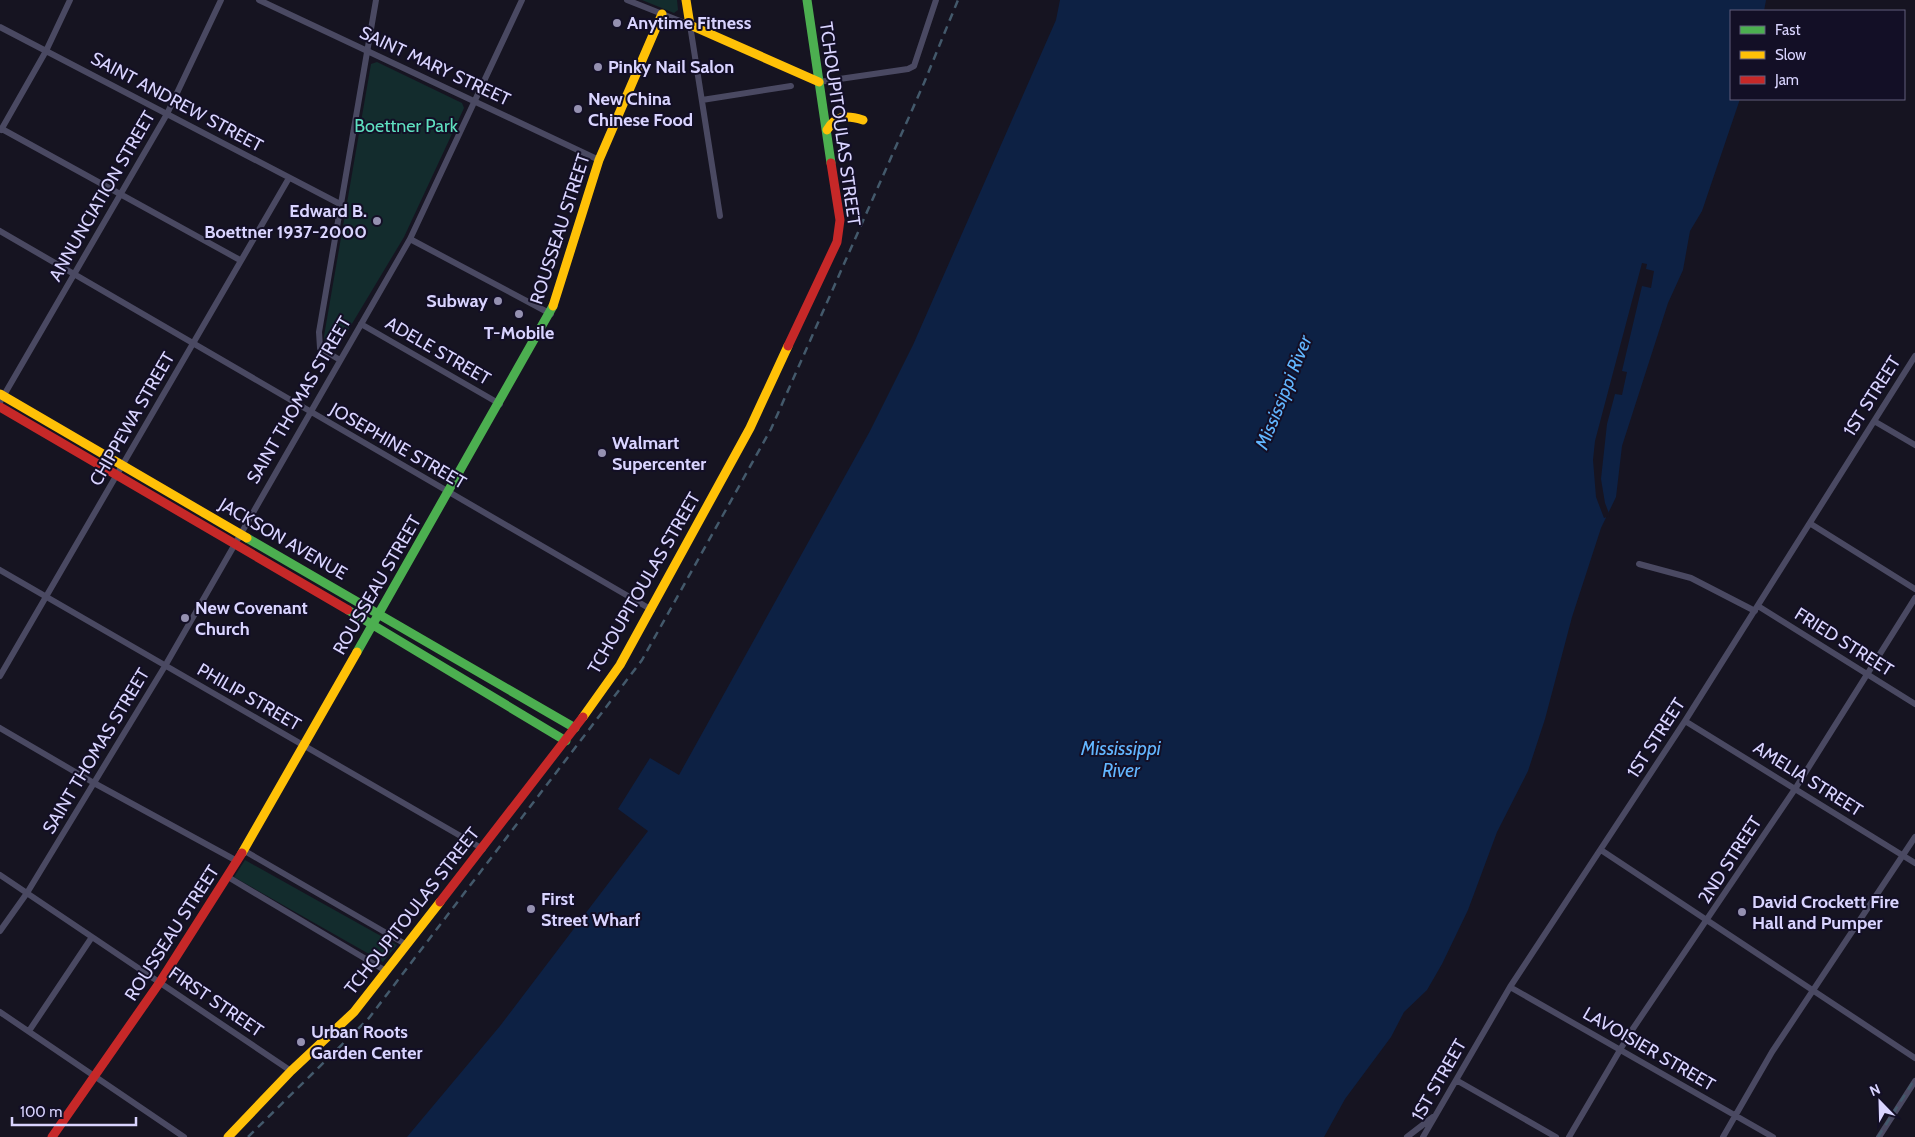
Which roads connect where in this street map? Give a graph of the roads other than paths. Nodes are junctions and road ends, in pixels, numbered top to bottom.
1 (70, 0) edge
2 (222, 0) edge
3 (259, 0) edge
4 (376, 0) edge
5 (522, 0) edge
6 (627, 0) edge
7 (686, 0) edge
8 (807, 0) edge
9 (936, 0) edge
10 (662, 14) junction
11 (690, 25) junction
12 (0, 27) edge
13 (46, 51) junction
14 (368, 51) junction
15 (819, 82) junction
16 (791, 86) dead end
17 (702, 100) junction
18 (475, 102) junction
19 (167, 114) junction
20 (863, 120) dead end
21 (1, 130) edge
22 (827, 130) junction
23 (599, 160) junction
24 (289, 178) junction
25 (121, 194) junction
26 (340, 204) junction
27 (720, 216) dead end
28 (0, 231) edge
29 (410, 239) junction
30 (240, 260) junction
31 (74, 275) junction
32 (551, 314) junction
33 (361, 324) junction
34 (193, 343) junction
35 (1915, 356) edge
36 (340, 360) junction
37 (1, 398) edge
38 (500, 404) junction
39 (0, 407) edge
40 (310, 411) junction
41 (1874, 421) junction
42 (1915, 445) edge
43 (122, 465) junction
44 (117, 474) junction
45 (449, 493) junction
46 (1811, 524) junction
47 (240, 532) junction
48 (234, 542) junction
49 (1639, 564) dead end
50 (0, 570) edge
51 (1915, 589) edge
52 (46, 596) junction
53 (1915, 598) edge
54 (1756, 609) junction
55 (652, 610) junction
56 (380, 614) junction
57 (374, 624) junction
58 (165, 666) junction
59 (1867, 674) junction
60 (0, 676) edge
61 (1915, 704) edge
62 (1685, 721) junction
63 (0, 728) edge
64 (575, 728) junction
65 (566, 741) junction
66 (302, 745) junction
67 (94, 783) junction
68 (1795, 789) junction
69 (1915, 837) edge
70 (483, 849) junction
71 (243, 850) junction
72 (1601, 850) junction
73 (1903, 856) junction
74 (237, 861) junction
75 (1915, 863) edge
76 (0, 875) edge
77 (228, 877) junction
78 (27, 893) junction
79 (1708, 920) junction
80 (0, 931) edge
81 (92, 937) junction
82 (406, 945) junction
83 (386, 971) junction
84 (160, 982) junction
85 (1510, 988) junction
86 (1814, 990) junction
87 (0, 1012) edge
88 (29, 1031) junction
89 (1620, 1050) junction
90 (1915, 1058) edge
91 (290, 1071) junction
92 (93, 1077) junction
93 (1456, 1080) junction
94 (1915, 1081) edge
95 (1436, 1115) junction
96 (1734, 1115) junction
97 (52, 1137) edge
98 (184, 1137) edge
99 (228, 1137) edge
100 (1407, 1137) edge
101 (1423, 1137) edge
102 (1556, 1137) edge
103 (1569, 1137) edge
104 (1723, 1137) edge
105 (1772, 1137) edge
106 (1879, 1137) edge

1 - 13 street
2 - 19 street, ANNUNCIATION STREET
3 - 14 street, SAINT MARY STREET
4 - 14 street
5 - 18 street, SAINT THOMAS STREET
6 - 10 street
7 - 11 street
8 - 15 street, TCHOUPITOULAS STREET
9 - 15 street
10 - 11 street
10 - 23 street, ROUSSEAU STREET
11 - 15 street
11 - 17 street
12 - 13 street, SAINT ANDREW STREET
13 - 19 street, SAINT ANDREW STREET
13 - 21 street
14 - 18 street, SAINT MARY STREET
14 - 26 street
15 - 22 street, TCHOUPITOULAS STREET
16 - 17 street
17 - 27 street
18 - 23 street, SAINT MARY STREET
18 - 29 street, SAINT THOMAS STREET
19 - 24 street, SAINT ANDREW STREET
19 - 25 street, ANNUNCIATION STREET
20 - 22 street
21 - 25 street
22 - 55 street, TCHOUPITOULAS STREET
23 - 32 street, ROUSSEAU STREET
24 - 26 street, SAINT ANDREW STREET
24 - 30 street, CHIPPEWA STREET
25 - 30 street
25 - 31 street, ANNUNCIATION STREET
26 - 36 street
28 - 31 street, JOSEPHINE STREET
29 - 32 street
29 - 33 street, SAINT THOMAS STREET
30 - 34 street, CHIPPEWA STREET
31 - 34 street, JOSEPHINE STREET
31 - 37 street, ANNUNCIATION STREET
32 - 38 street, ROUSSEAU STREET
33 - 36 street, SAINT THOMAS STREET
33 - 38 street, ADELE STREET
34 - 40 street, JOSEPHINE STREET
34 - 43 street, CHIPPEWA STREET
35 - 41 street, 1ST STREET
36 - 40 street, SAINT THOMAS STREET
37 - 43 street, JACKSON AVENUE
38 - 45 street, ROUSSEAU STREET
39 - 44 street, JACKSON AVENUE
40 - 45 street, JOSEPHINE STREET
40 - 47 street, SAINT THOMAS STREET
41 - 42 street
41 - 46 street, 1ST STREET
43 - 44 street, CHIPPEWA STREET
43 - 47 street, JACKSON AVENUE
44 - 48 street, JACKSON AVENUE
44 - 52 street, CHIPPEWA STREET
45 - 55 street, JOSEPHINE STREET
45 - 56 street, ROUSSEAU STREET
46 - 51 street
46 - 54 street, 1ST STREET
47 - 48 street, SAINT THOMAS STREET
47 - 56 street, JACKSON AVENUE
48 - 57 street, JACKSON AVENUE
48 - 58 street, SAINT THOMAS STREET
49 - 54 street, FRIED STREET
50 - 52 street, PHILIP STREET
52 - 58 street, PHILIP STREET
52 - 60 street, CHIPPEWA STREET
53 - 59 street, 2ND STREET
54 - 59 street, FRIED STREET
54 - 62 street, 1ST STREET
55 - 64 street, TCHOUPITOULAS STREET
56 - 57 street, ROUSSEAU STREET
56 - 64 street, JACKSON AVENUE
57 - 65 street, JACKSON AVENUE
57 - 66 street, ROUSSEAU STREET
58 - 66 street, PHILIP STREET
58 - 67 street, SAINT THOMAS STREET
59 - 61 street, FRIED STREET
59 - 68 street, 2ND STREET
62 - 68 street, AMELIA STREET
62 - 72 street, 1ST STREET
63 - 67 street
64 - 65 street, TCHOUPITOULAS STREET
65 - 70 street, TCHOUPITOULAS STREET
66 - 70 street, PHILIP STREET
66 - 71 street, ROUSSEAU STREET
67 - 74 street
67 - 78 street, SAINT THOMAS STREET
68 - 73 street, AMELIA STREET
68 - 79 street, 2ND STREET
69 - 73 street
70 - 82 street, TCHOUPITOULAS STREET
71 - 74 street, ROUSSEAU STREET
71 - 82 street
72 - 79 street
72 - 85 street, 1ST STREET
73 - 75 street, AMELIA STREET
73 - 86 street
74 - 77 street, ROUSSEAU STREET
76 - 78 street, FIRST STREET
77 - 83 street
77 - 84 street, ROUSSEAU STREET
78 - 80 street, SAINT THOMAS STREET
78 - 81 street, FIRST STREET
79 - 86 street
79 - 89 street, 2ND STREET
81 - 84 street, FIRST STREET
81 - 88 street
82 - 83 street, TCHOUPITOULAS STREET
83 - 91 street, TCHOUPITOULAS STREET
84 - 91 street, FIRST STREET
84 - 92 street, ROUSSEAU STREET
85 - 89 street, LAVOISIER STREET
85 - 93 street, 1ST STREET
86 - 90 street
86 - 96 street
87 - 88 street
88 - 92 street
89 - 96 street, LAVOISIER STREET
89 - 103 street, 2ND STREET
91 - 99 street, TCHOUPITOULAS STREET
92 - 97 street, ROUSSEAU STREET
92 - 98 street
93 - 95 street, 1ST STREET
93 - 102 street
94 - 106 street
95 - 100 street
95 - 101 street, 1ST STREET
96 - 104 street
96 - 105 street, LAVOISIER STREET

